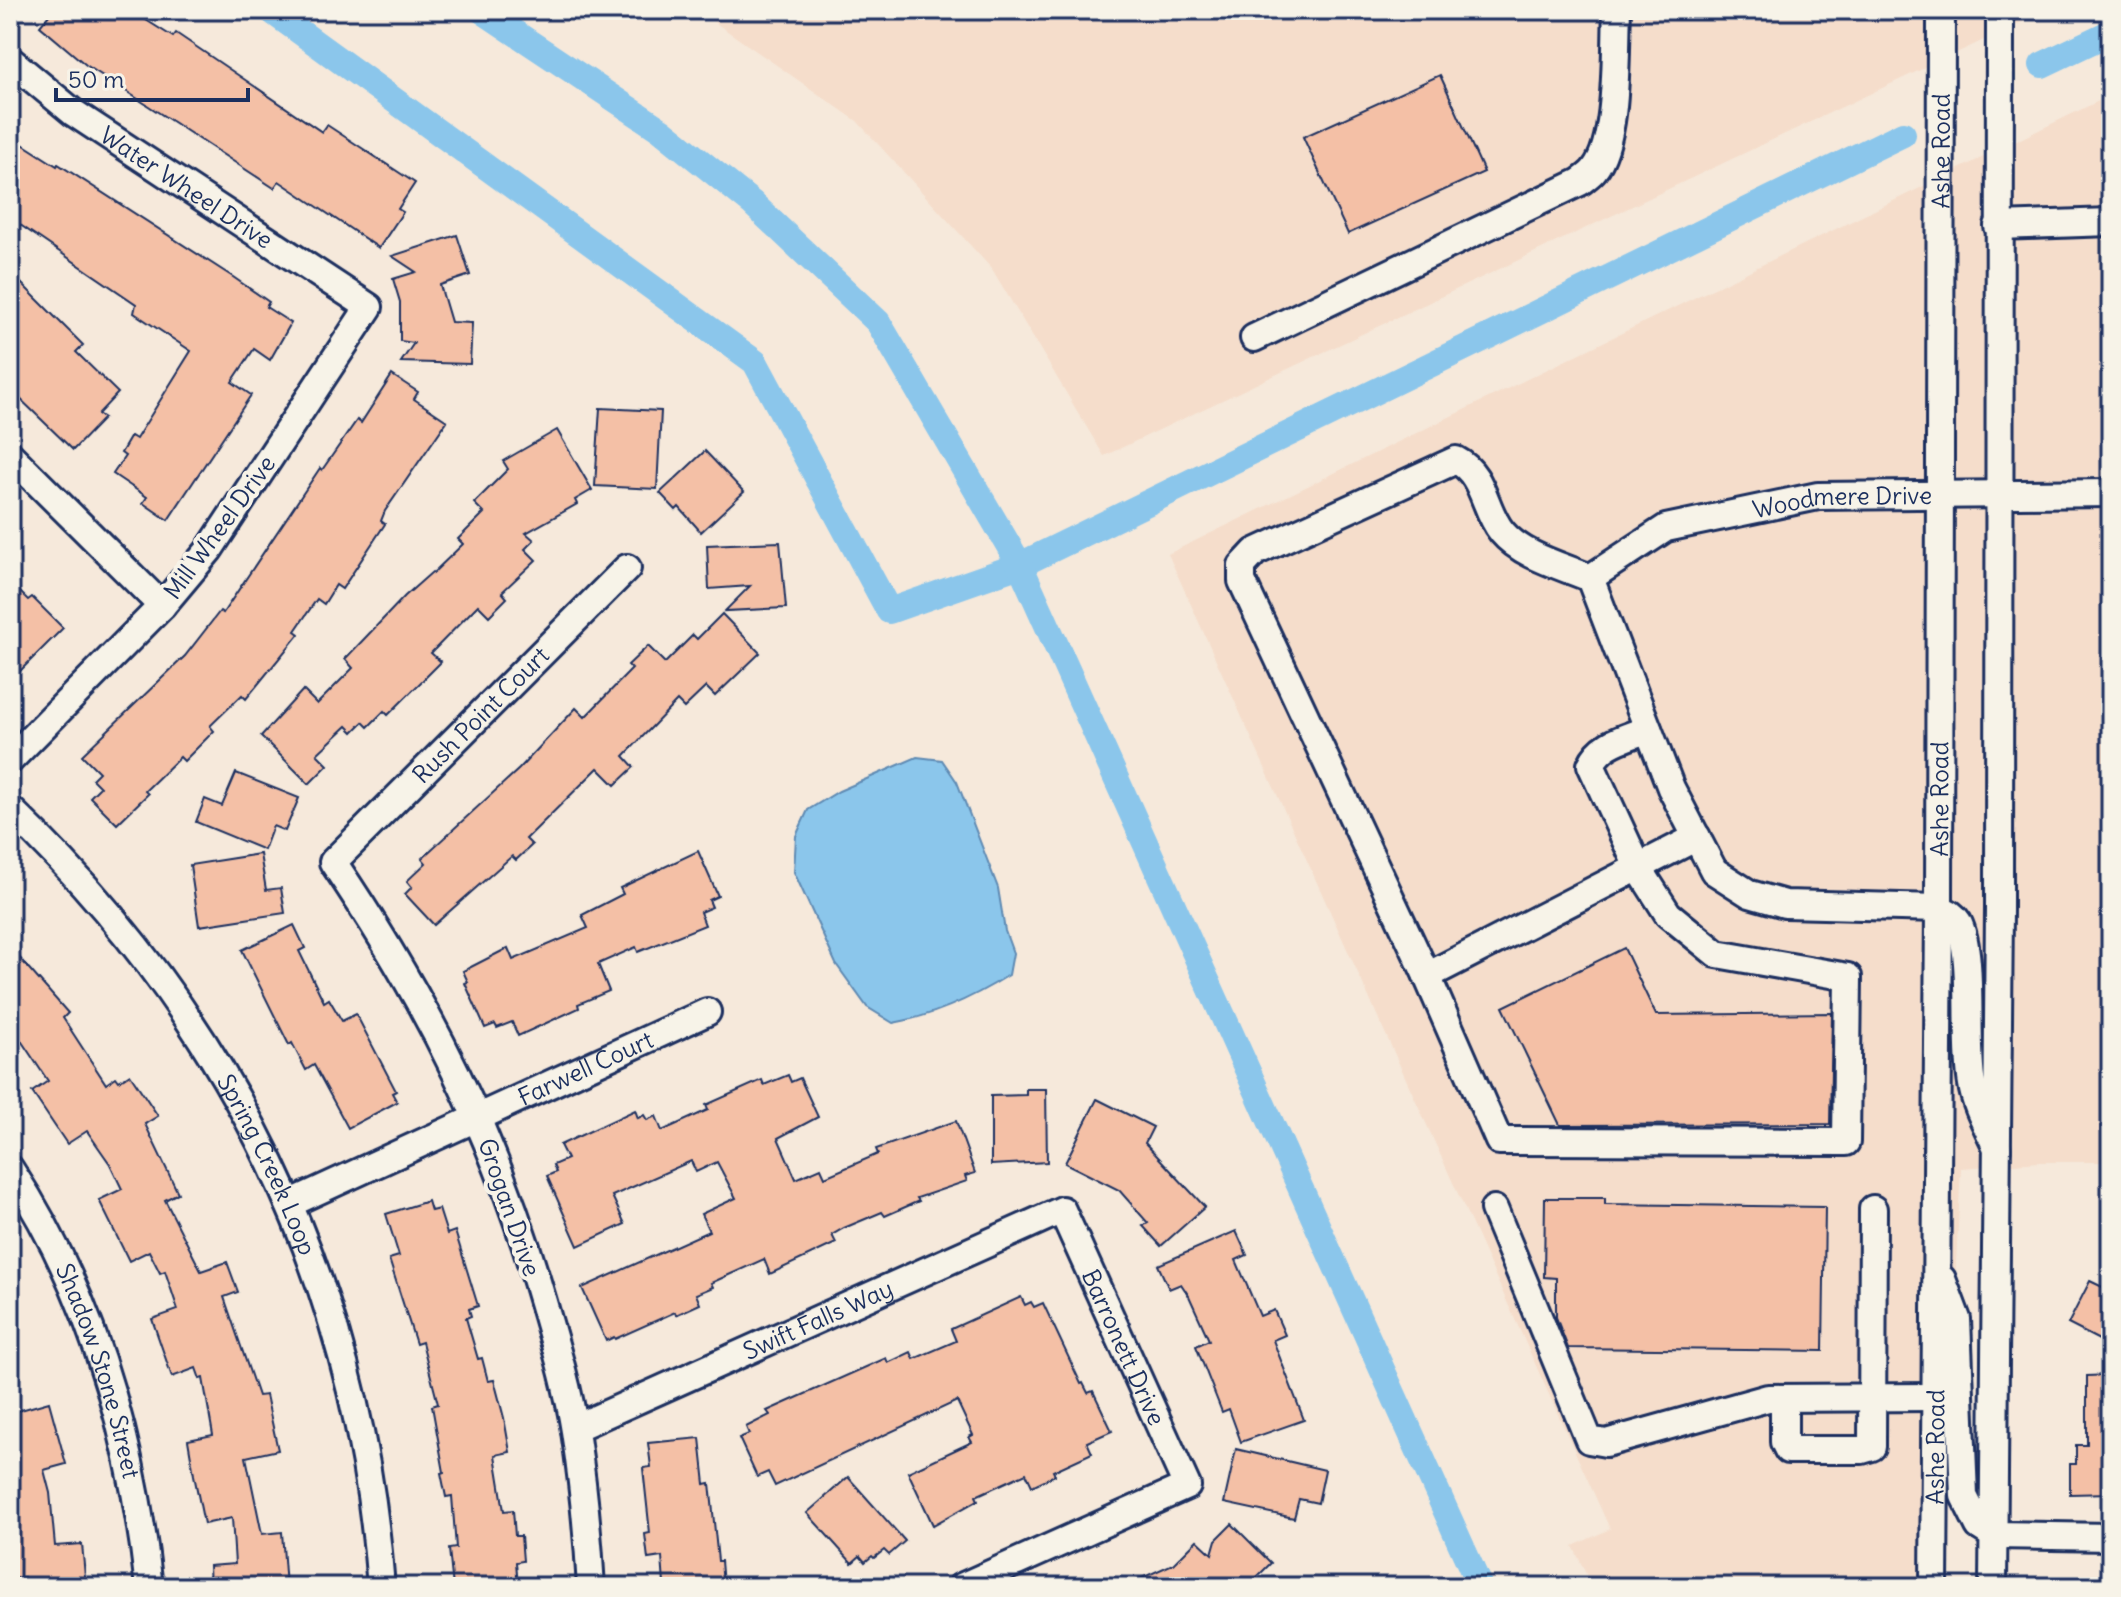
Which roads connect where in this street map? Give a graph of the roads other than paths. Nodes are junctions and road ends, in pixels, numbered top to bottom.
1 (1617, 10) edge
2 (1941, 10) edge
3 (2000, 10) edge
4 (10, 60) edge
5 (2111, 222) edge
6 (1998, 226) junction
7 (369, 307) joint
8 (1254, 338) dead end
9 (10, 455) edge
10 (1998, 492) junction
11 (1939, 493) junction
12 (2111, 493) edge
13 (627, 568) dead end
14 (1590, 578) junction
15 (162, 606) junction
16 (1648, 729) junction
17 (10, 760) edge
18 (10, 809) edge
19 (1697, 837) junction
20 (333, 862) joint
21 (1638, 867) junction
22 (1939, 908) junction
23 (1427, 976) junction
24 (707, 1012) dead end
25 (478, 1117) junction
26 (1997, 1148) junction
27 (10, 1169) edge
28 (289, 1204) junction
29 (1494, 1209) dead end
30 (1873, 1209) dead end
31 (1062, 1210) joint
32 (1936, 1260) junction
33 (1935, 1397) junction
34 (1784, 1398) junction
35 (1872, 1398) junction
36 (575, 1428) junction
37 (1993, 1535) junction
38 (2111, 1537) edge
39 (149, 1587) edge
40 (381, 1587) edge
41 (591, 1587) edge
42 (961, 1587) edge
43 (1934, 1587) edge
44 (1993, 1587) edge

1 - 8 street
2 - 11 street, Ashe Road
3 - 6 street
4 - 7 street, Water Wheel Drive
5 - 6 street
6 - 10 street
7 - 15 street, Mill Wheel Drive
9 - 15 street
10 - 11 street, Woodmere Drive
10 - 12 street, Woodmere Drive
10 - 26 street
11 - 14 street, Woodmere Drive
11 - 22 street, Ashe Road
13 - 20 street, Rush Point Court
14 - 16 street
14 - 23 street
15 - 17 street, Mill Wheel Drive
16 - 19 street
16 - 21 street
18 - 28 street, Spring Creek Loop
19 - 21 street
19 - 22 street
20 - 25 street, Grogan Drive
21 - 23 street
21 - 23 street
22 - 26 street
22 - 32 street, Ashe Road
24 - 25 street, Farwell Court
25 - 28 street, Farwell Court
25 - 36 street, Grogan Drive
26 - 37 street
27 - 39 street, Shadow Stone Street
28 - 40 street, Spring Creek Loop
29 - 34 street
30 - 35 street
31 - 36 street, Swift Falls Way
31 - 42 street, Barronett Drive
32 - 33 street, Ashe Road
32 - 37 street
33 - 35 street
33 - 43 street, Ashe Road
34 - 35 street
34 - 35 street
36 - 41 street, Grogan Drive
37 - 38 street
37 - 44 street

